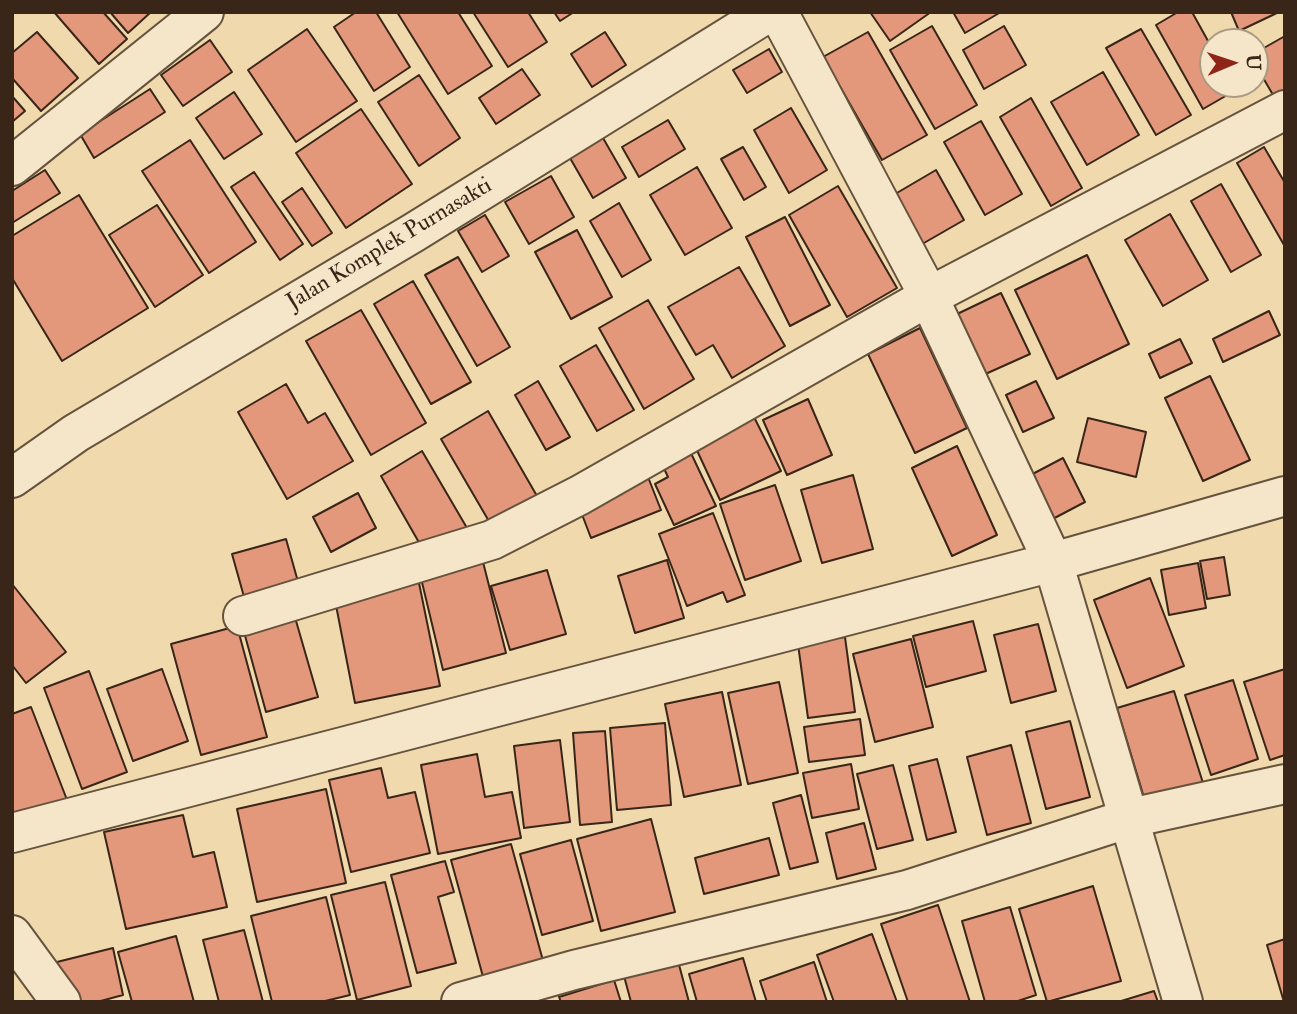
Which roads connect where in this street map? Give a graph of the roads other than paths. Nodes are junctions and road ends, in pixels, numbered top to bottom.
1 (204, 12) edge
2 (769, 12) edge
3 (778, 12) edge
4 (1285, 110) edge
5 (12, 166) edge
6 (928, 297) junction
7 (12, 478) edge
8 (1285, 496) edge
9 (1053, 562) junction
10 (243, 616) dead end
11 (1285, 784) edge
12 (1130, 818) junction
13 (12, 833) edge
14 (12, 935) edge
15 (61, 1002) edge
16 (461, 1002) edge
17 (1183, 1002) edge

1 - 5 street
2 - 7 street, Jalan Komplek Purnasakti
3 - 6 street
4 - 6 street
6 - 9 street
6 - 10 street
8 - 9 street
9 - 12 street
9 - 13 street
11 - 12 street
12 - 16 street
12 - 17 street
14 - 15 street

